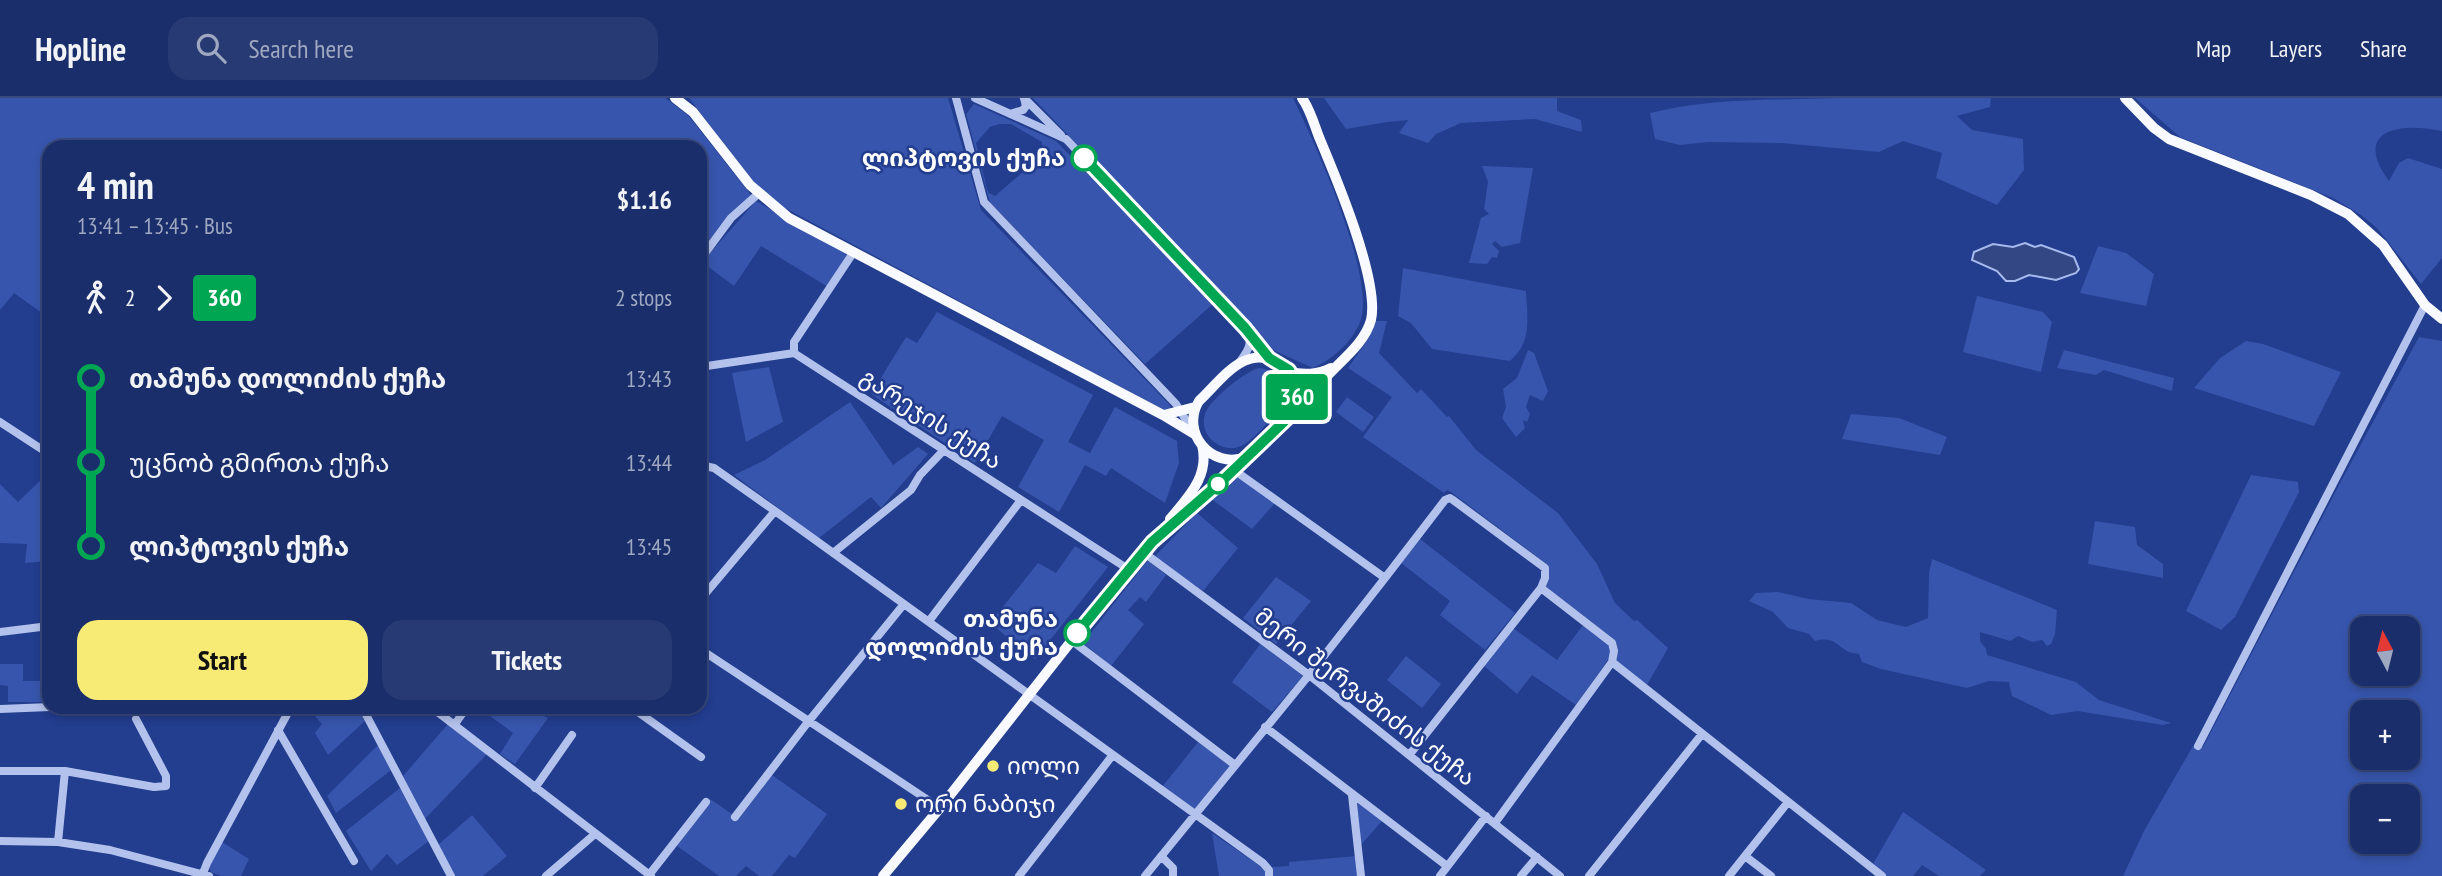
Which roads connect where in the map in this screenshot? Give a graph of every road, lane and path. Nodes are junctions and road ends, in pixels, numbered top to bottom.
1 (675, 98) edge
2 (956, 98) edge
3 (974, 98) edge
4 (1024, 98) edge
5 (1302, 98) edge
6 (2126, 98) edge
7 (961, 112) junction
8 (1010, 114) junction
9 (1066, 139) junction
10 (758, 194) junction
11 (707, 251) edge
12 (853, 253) junction
13 (2425, 305) junction
14 (2442, 318) edge
15 (1245, 328) junction
16 (794, 353) junction
17 (1269, 358) junction
18 (1342, 360) junction
19 (707, 366) edge
20 (1236, 367) junction
21 (1289, 370) junction
22 (1195, 407) junction
23 (1182, 411) junction
24 (1293, 413) junction
25 (1164, 415) junction
26 (0, 422) edge
27 (1199, 440) junction
28 (42, 449) edge
29 (944, 450) junction
30 (1249, 456) junction
31 (707, 466) edge
32 (1234, 470) junction
33 (1222, 481) junction
34 (1195, 488) junction
35 (1021, 500) junction
36 (775, 511) junction
37 (1152, 542) junction
38 (1143, 552) junction
39 (834, 553) junction
40 (1128, 569) junction
41 (1385, 578) junction
42 (1541, 588) junction
43 (707, 592) edge
44 (904, 604) junction
45 (929, 621) junction
46 (42, 627) edge
47 (0, 632) edge
48 (1071, 640) junction
49 (707, 654) edge
50 (1612, 662) junction
51 (1310, 675) junction
52 (1029, 694) junction
53 (42, 707) edge
54 (0, 709) edge
55 (287, 714) edge
56 (366, 714) edge
57 (441, 714) edge
58 (462, 714) edge
59 (641, 714) edge
60 (136, 719) dead end
61 (808, 722) junction
62 (455, 724) junction
63 (1265, 727) junction
64 (278, 730) junction
65 (572, 734) dead end
66 (1702, 734) junction
67 (2198, 746) dead end
68 (1410, 754) junction
69 (1112, 756) junction
70 (701, 757) dead end
71 (1235, 765) junction
72 (0, 771) edge
73 (65, 771) junction
74 (535, 788) junction
75 (1352, 795) junction
76 (706, 802) dead end
77 (1788, 802) junction
78 (940, 808) junction
79 (1196, 815) junction
80 (1486, 816) junction
81 (735, 817) dead end
82 (1495, 823) junction
83 (595, 834) junction
84 (0, 841) edge
85 (58, 842) junction
86 (1161, 856) junction
87 (1745, 856) junction
88 (1537, 857) junction
89 (354, 862) dead end
90 (1447, 866) junction
91 (204, 875) edge
92 (451, 876) edge
93 (547, 876) edge
94 (650, 876) edge
95 (883, 876) edge
96 (1019, 876) edge
97 (1145, 876) edge
98 (1173, 876) edge
99 (1269, 876) edge
100 (1362, 876) edge
101 (1440, 876) edge
102 (1521, 876) edge
103 (1560, 876) edge
104 (1588, 876) edge
105 (1729, 876) edge
106 (1771, 876) edge
107 (1882, 876) edge

1 - 10 main road
2 - 7 street
3 - 7 street
3 - 8 street
4 - 8 street
4 - 9 street
5 - 18 main road
6 - 13 main road
7 - 23 street
8 - 9 street
9 - 15 street
10 - 11 street
10 - 12 main road
12 - 16 street
12 - 25 main road
13 - 14 main road
13 - 67 street
15 - 17 street
15 - 20 street
16 - 19 street
16 - 29 street, გარეჯის ქუჩა
17 - 20 main road
17 - 21 main road
18 - 21 main road
18 - 24 main road
20 - 22 main road
21 - 24 main road
22 - 23 main road
22 - 27 main road
23 - 25 main road
23 - 27 street
24 - 30 main road
25 - 27 main road
26 - 28 street
27 - 30 main road
27 - 34 main road
29 - 35 street, გარეჯის ქუჩა
29 - 39 street
30 - 32 main road
31 - 36 street
32 - 33 main road
32 - 41 street
33 - 34 main road
33 - 37 main road
34 - 37 main road
35 - 40 street, გარეჯის ქუჩა
35 - 45 street
36 - 39 street
36 - 43 street
37 - 38 main road
38 - 40 main road
38 - 51 street, მერი შერვაშიძის ქუჩა
39 - 44 street
40 - 48 main road
41 - 42 street
41 - 51 street
42 - 50 street
42 - 68 street
44 - 45 street
44 - 61 street
45 - 52 street
46 - 47 street
48 - 52 main road
48 - 71 street
49 - 61 street
50 - 66 street
50 - 82 street
51 - 63 street
51 - 68 street, მერი შერვაშიძის ქუჩა
52 - 69 street
52 - 78 main road
53 - 54 street
55 - 64 street
56 - 92 street
57 - 62 street
58 - 62 street
59 - 70 street
60 - 73 street
61 - 78 street
61 - 81 street
62 - 74 street
63 - 71 street
63 - 75 street
64 - 89 street
64 - 91 street
65 - 74 street
66 - 77 street
66 - 104 street
68 - 80 street, მერი შერვაშიძის ქუჩა
69 - 79 street
69 - 96 street
71 - 79 street
72 - 73 street
73 - 85 street
74 - 83 street
75 - 90 street
75 - 100 street
76 - 94 street
77 - 87 street
77 - 107 street
78 - 95 main road
79 - 86 street
79 - 99 street
80 - 82 street, მერი შერვაშიძის ქუჩა
80 - 90 street
82 - 88 street, მერი შერვაშიძის ქუჩა
83 - 93 street
83 - 94 street
84 - 85 street
85 - 91 street
86 - 97 street
86 - 98 street
87 - 105 street
87 - 106 street
88 - 102 street
88 - 103 street, მერი შერვაშიძის ქუჩა
90 - 101 street

